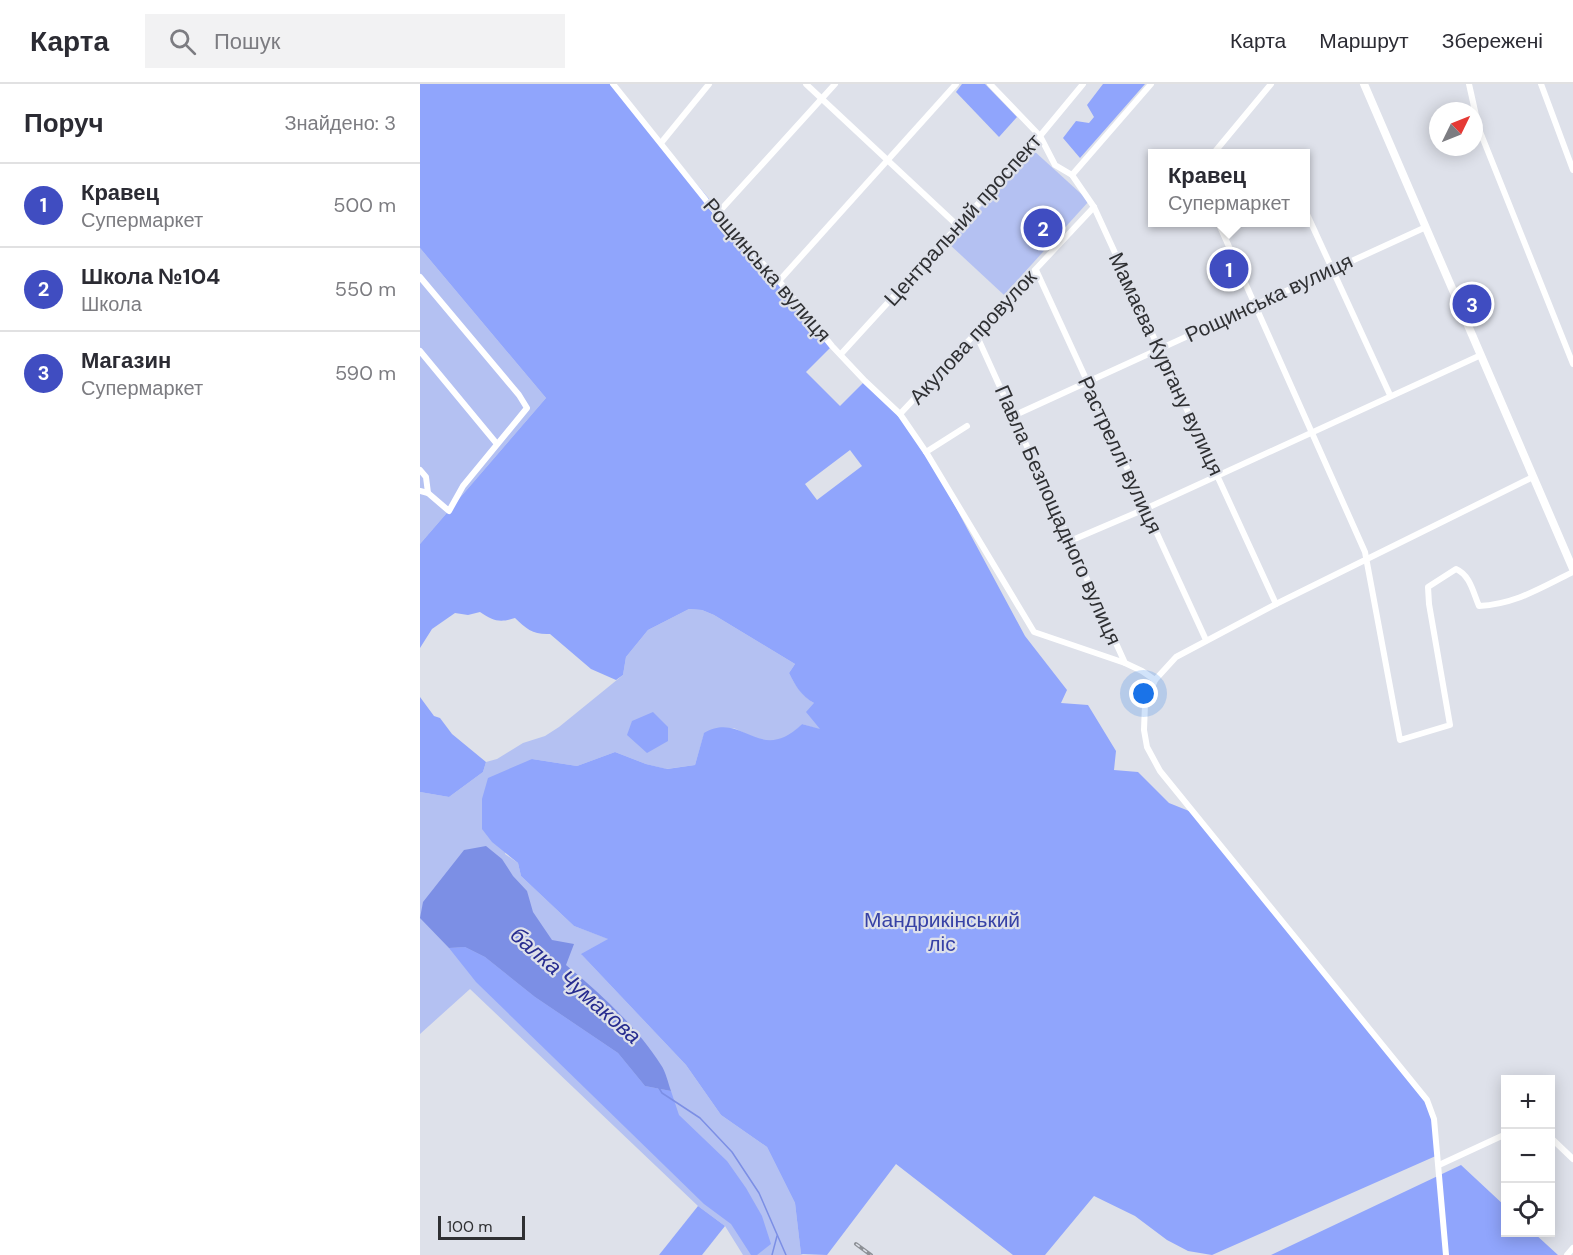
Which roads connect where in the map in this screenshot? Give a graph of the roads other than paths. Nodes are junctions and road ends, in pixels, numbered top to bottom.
1 (613, 84) edge
2 (709, 84) edge
3 (806, 84) edge
4 (835, 84) edge
5 (956, 84) edge
6 (990, 84) edge
7 (1083, 84) edge
8 (1151, 84) edge
9 (1271, 84) edge
10 (1364, 84) edge
11 (1468, 84) edge
12 (1540, 84) edge
13 (822, 99) junction
14 (1040, 136) junction
15 (661, 143) junction
16 (1216, 149) edge
17 (887, 159) junction
18 (1573, 170) edge
19 (1072, 175) junction
20 (1094, 207) junction
21 (717, 214) junction
22 (1310, 222) edge
23 (958, 226) junction
24 (1426, 226) junction
25 (1220, 227) edge
26 (1332, 268) junction
27 (1036, 270) junction
28 (420, 278) edge
29 (779, 281) junction
30 (1254, 305) junction
31 (976, 334) junction
32 (1160, 349) junction
33 (420, 351) edge
34 (841, 354) junction
35 (1481, 355) junction
36 (1573, 364) edge
37 (1086, 383) junction
38 (1390, 395) junction
39 (900, 414) junction
40 (1013, 416) junction
41 (967, 426) dead end
42 (1312, 430) junction
43 (497, 444) junction
44 (926, 452) junction
45 (420, 470) edge
46 (1218, 475) junction
47 (1533, 477) junction
48 (420, 491) edge
49 (428, 493) junction
50 (1145, 509) junction
51 (1070, 541) junction
52 (1366, 560) junction
53 (1573, 570) edge
54 (1276, 604) junction
55 (1206, 640) junction
56 (1125, 663) junction
57 (1155, 680) junction
58 (1501, 1136) edge
59 (1555, 1141) edge
60 (1573, 1159) edge
61 (1438, 1165) junction
62 (1573, 1248) edge
63 (1446, 1255) edge
64 (1567, 1255) edge

1 - 15 street, Рощинська вулиця
2 - 15 street
3 - 13 street
4 - 13 street
5 - 17 street
6 - 14 street, Мамаєва Кургану вулиця
7 - 14 street, Центральний проспект
8 - 19 street
9 - 16 street
10 - 24 main road
11 - 36 street
12 - 18 street
13 - 17 street
13 - 21 street
14 - 19 street, Мамаєва Кургану вулиця
14 - 23 street, Центральний проспект
15 - 21 street, Рощинська вулиця
17 - 23 street
17 - 29 street
19 - 20 street, Мамаєва Кургану вулиця
20 - 27 street, Акулова провулок
20 - 32 street, Мамаєва Кургану вулиця
21 - 29 street, Рощинська вулиця
22 - 26 street
23 - 34 street, Центральний проспект
24 - 26 street, Рощинська вулиця
24 - 35 main road
25 - 30 street
26 - 30 street, Рощинська вулиця
26 - 38 street
27 - 31 street, Акулова провулок
27 - 37 street, Растреллі вулиця
28 - 43 street
29 - 34 street, Рощинська вулиця
30 - 32 street, Рощинська вулиця
30 - 42 street
31 - 39 street, Акулова провулок
31 - 40 street, Павла Безпощадного вулиця
32 - 37 street, Рощинська вулиця
32 - 46 street, Мамаєва Кургану вулиця
33 - 43 street
34 - 39 street, Рощинська вулиця
35 - 38 street
35 - 47 main road
37 - 40 street, Рощинська вулиця
37 - 50 street, Растреллі вулиця
38 - 42 street
39 - 44 street, Рощинська вулиця
40 - 51 street, Павла Безпощадного вулиця
41 - 44 street
42 - 46 street
42 - 52 street
43 - 49 street
44 - 56 street, Рощинська вулиця
45 - 49 street
46 - 50 street
46 - 54 street, Мамаєва Кургану вулиця
47 - 52 street
47 - 53 main road
48 - 49 street
50 - 51 street
50 - 55 street, Растреллі вулиця
51 - 56 street, Павла Безпощадного вулиця
52 - 53 street
52 - 54 street
54 - 55 street
55 - 57 street
56 - 57 street, Павла Безпощадного вулиця
57 - 61 street
58 - 61 street
59 - 60 street
61 - 63 street
62 - 64 street

